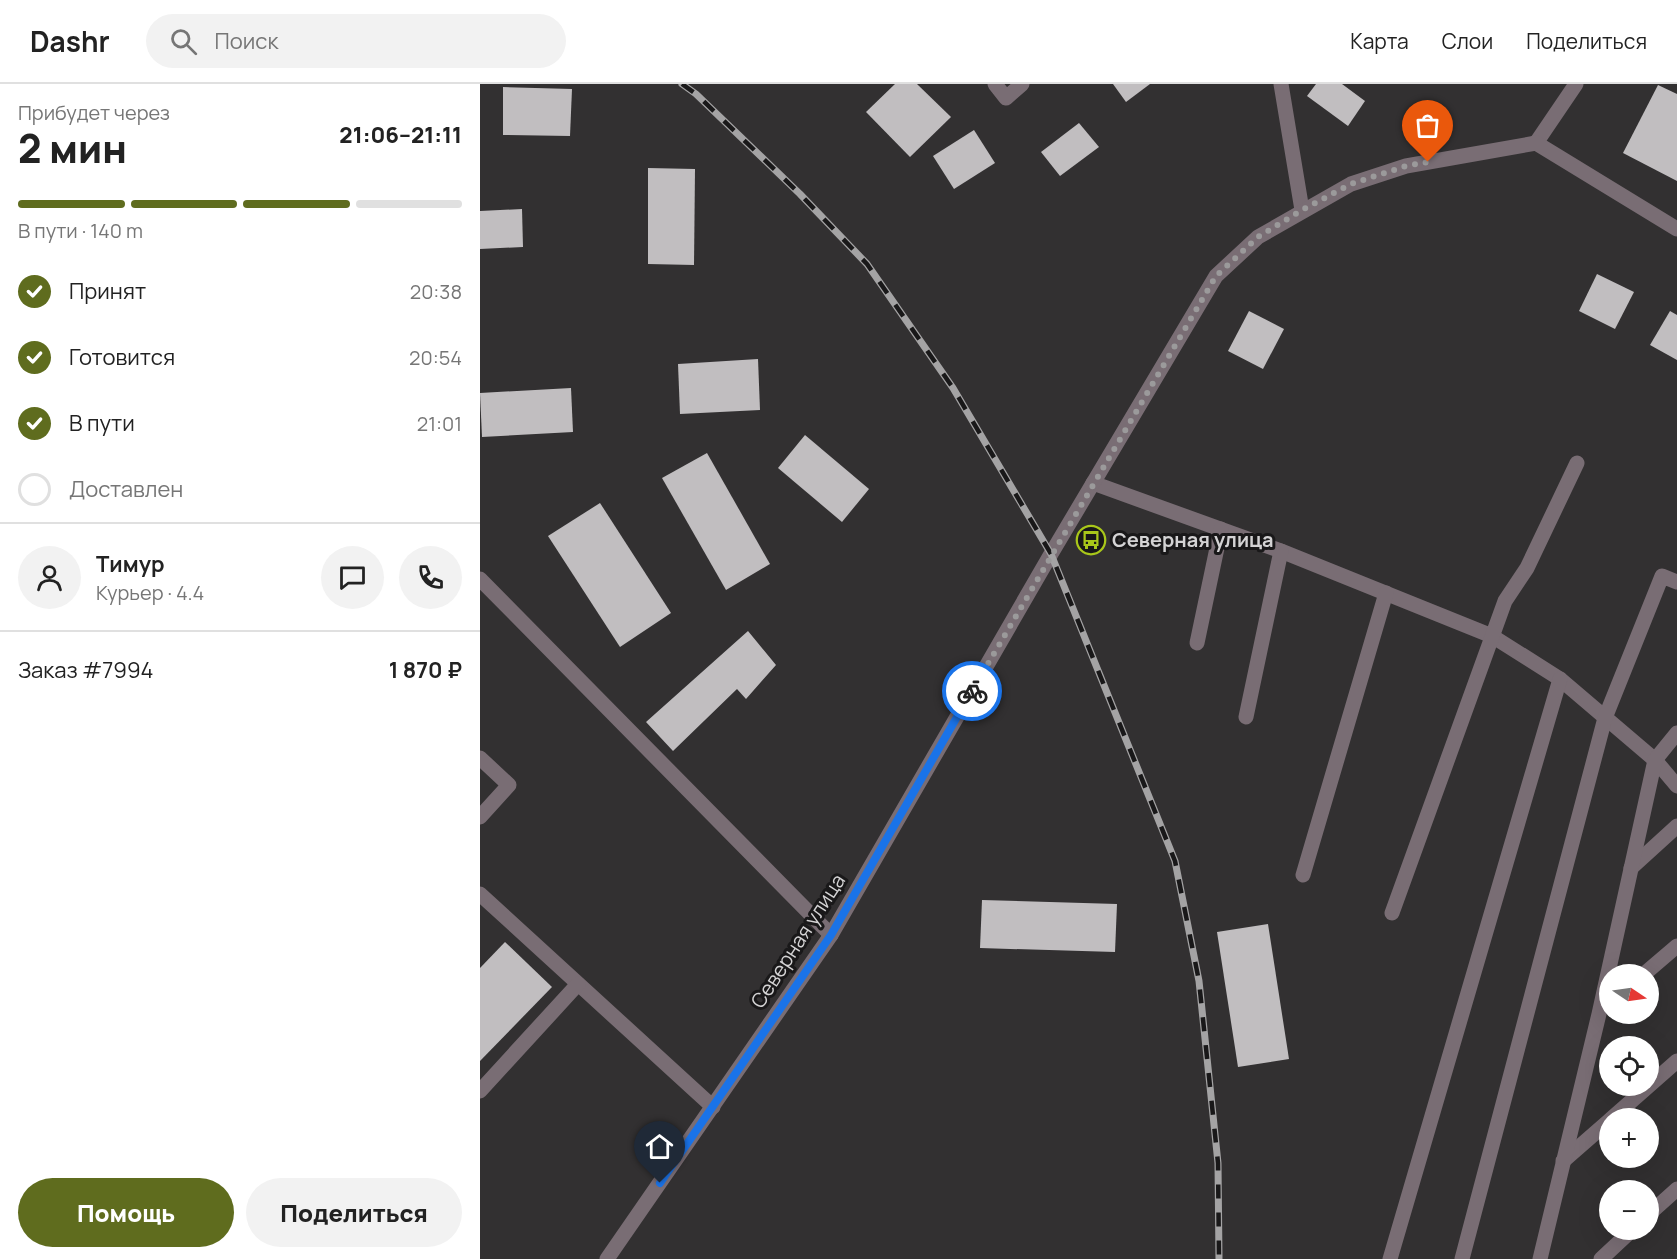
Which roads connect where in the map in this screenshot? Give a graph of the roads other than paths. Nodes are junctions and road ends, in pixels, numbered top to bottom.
1 (995, 84) edge
2 (1022, 84) edge
3 (1281, 84) edge
4 (1576, 84) edge
5 (1536, 143) junction
6 (1302, 210) junction
7 (1677, 229) edge
8 (1577, 463) dead end
9 (1093, 483) junction
10 (1221, 529) junction
11 (1281, 551) junction
12 (480, 579) edge
13 (1677, 582) edge
14 (1386, 593) junction
15 (1492, 636) junction
16 (1197, 643) dead end
17 (1560, 679) junction
18 (1245, 717) dead end
19 (1605, 718) junction
20 (1677, 733) edge
21 (480, 758) edge
22 (1654, 760) junction
23 (1677, 786) edge
24 (480, 817) edge
25 (1677, 826) edge
26 (1631, 868) junction
27 (1303, 875) dead end
28 (480, 894) edge
29 (1392, 913) dead end
30 (831, 935) junction
31 (1677, 946) edge
32 (1613, 964) edge
33 (1656, 964) edge
34 (578, 984) junction
35 (1600, 1024) edge
36 (1677, 1061) edge
37 (480, 1091) edge
38 (713, 1107) junction
39 (1624, 1108) edge
40 (1599, 1130) edge
41 (1563, 1161) junction
42 (1677, 1189) edge
43 (1659, 1205) edge
44 (1621, 1240) edge
45 (608, 1259) edge
46 (1390, 1259) edge
47 (1462, 1259) edge
48 (1540, 1259) edge
49 (1601, 1259) edge

1 - 2 street
3 - 6 street
4 - 5 street
5 - 6 street, Северная улица
5 - 7 street
6 - 9 street, Северная улица
8 - 15 street
9 - 10 street
9 - 30 street, Северная улица
10 - 11 street
10 - 16 street
11 - 14 street
11 - 18 street
12 - 30 street
13 - 19 street
14 - 15 street
14 - 27 street
15 - 17 street
15 - 29 street
17 - 19 street
17 - 46 street
19 - 22 street
19 - 47 street
20 - 22 street
21 - 24 street
22 - 23 street
22 - 26 street
25 - 26 street
26 - 32 street
28 - 34 street
30 - 38 street, Северная улица
31 - 33 street
34 - 37 street
34 - 38 street
35 - 41 street
36 - 39 street
38 - 45 street, Северная улица
40 - 41 street
41 - 48 street
42 - 43 street
44 - 49 street

